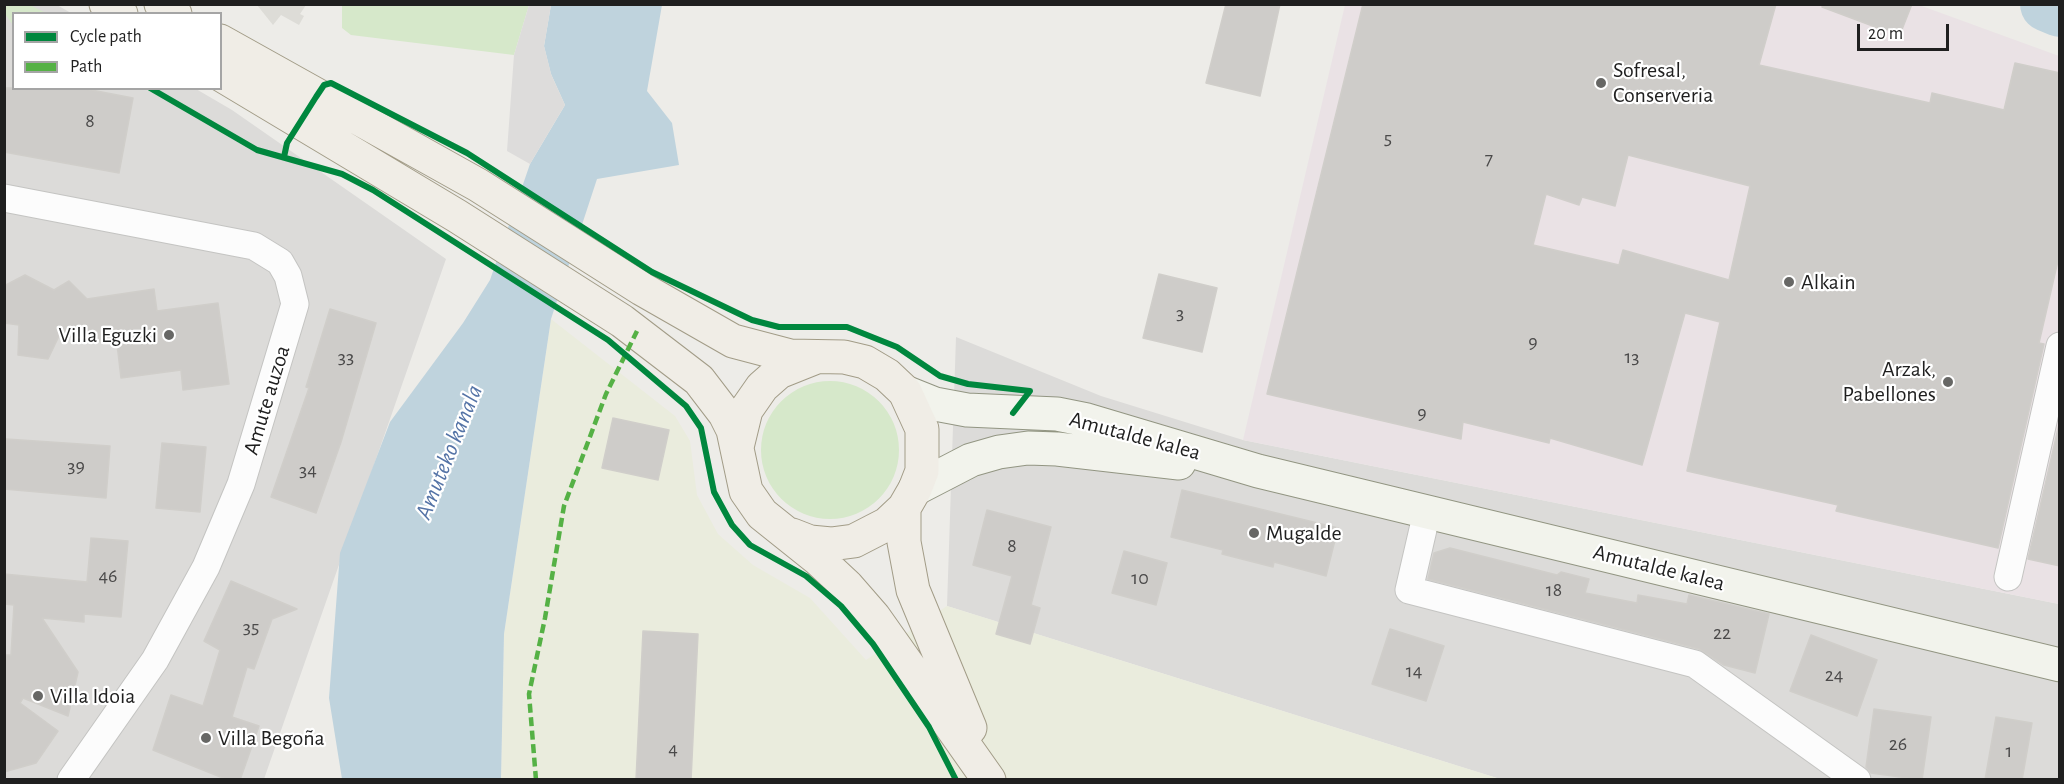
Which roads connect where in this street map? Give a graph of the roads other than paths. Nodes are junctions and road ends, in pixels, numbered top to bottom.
1 (222, 42) edge
2 (222, 75) edge
3 (4, 198) edge
4 (2060, 346) edge
5 (818, 356) junction
6 (905, 392) junction
7 (737, 447) junction
8 (1258, 471) junction
9 (910, 498) junction
10 (1427, 512) junction
11 (784, 532) junction
12 (2008, 577) dead end
13 (2060, 665) edge
14 (71, 780) edge
15 (990, 780) edge
16 (1857, 780) edge

1 - 5 main road
2 - 7 main road
3 - 14 street, Amute auzoa
4 - 12 street
5 - 6 main road
5 - 7 main road
6 - 8 main road, Amutalde kalea
6 - 9 main road
7 - 11 main road
8 - 9 main road, Amutalde kalea
8 - 10 main road, Amutalde kalea
9 - 11 main road
9 - 15 main road
10 - 13 main road, Amutalde kalea
10 - 16 street
11 - 15 main road

